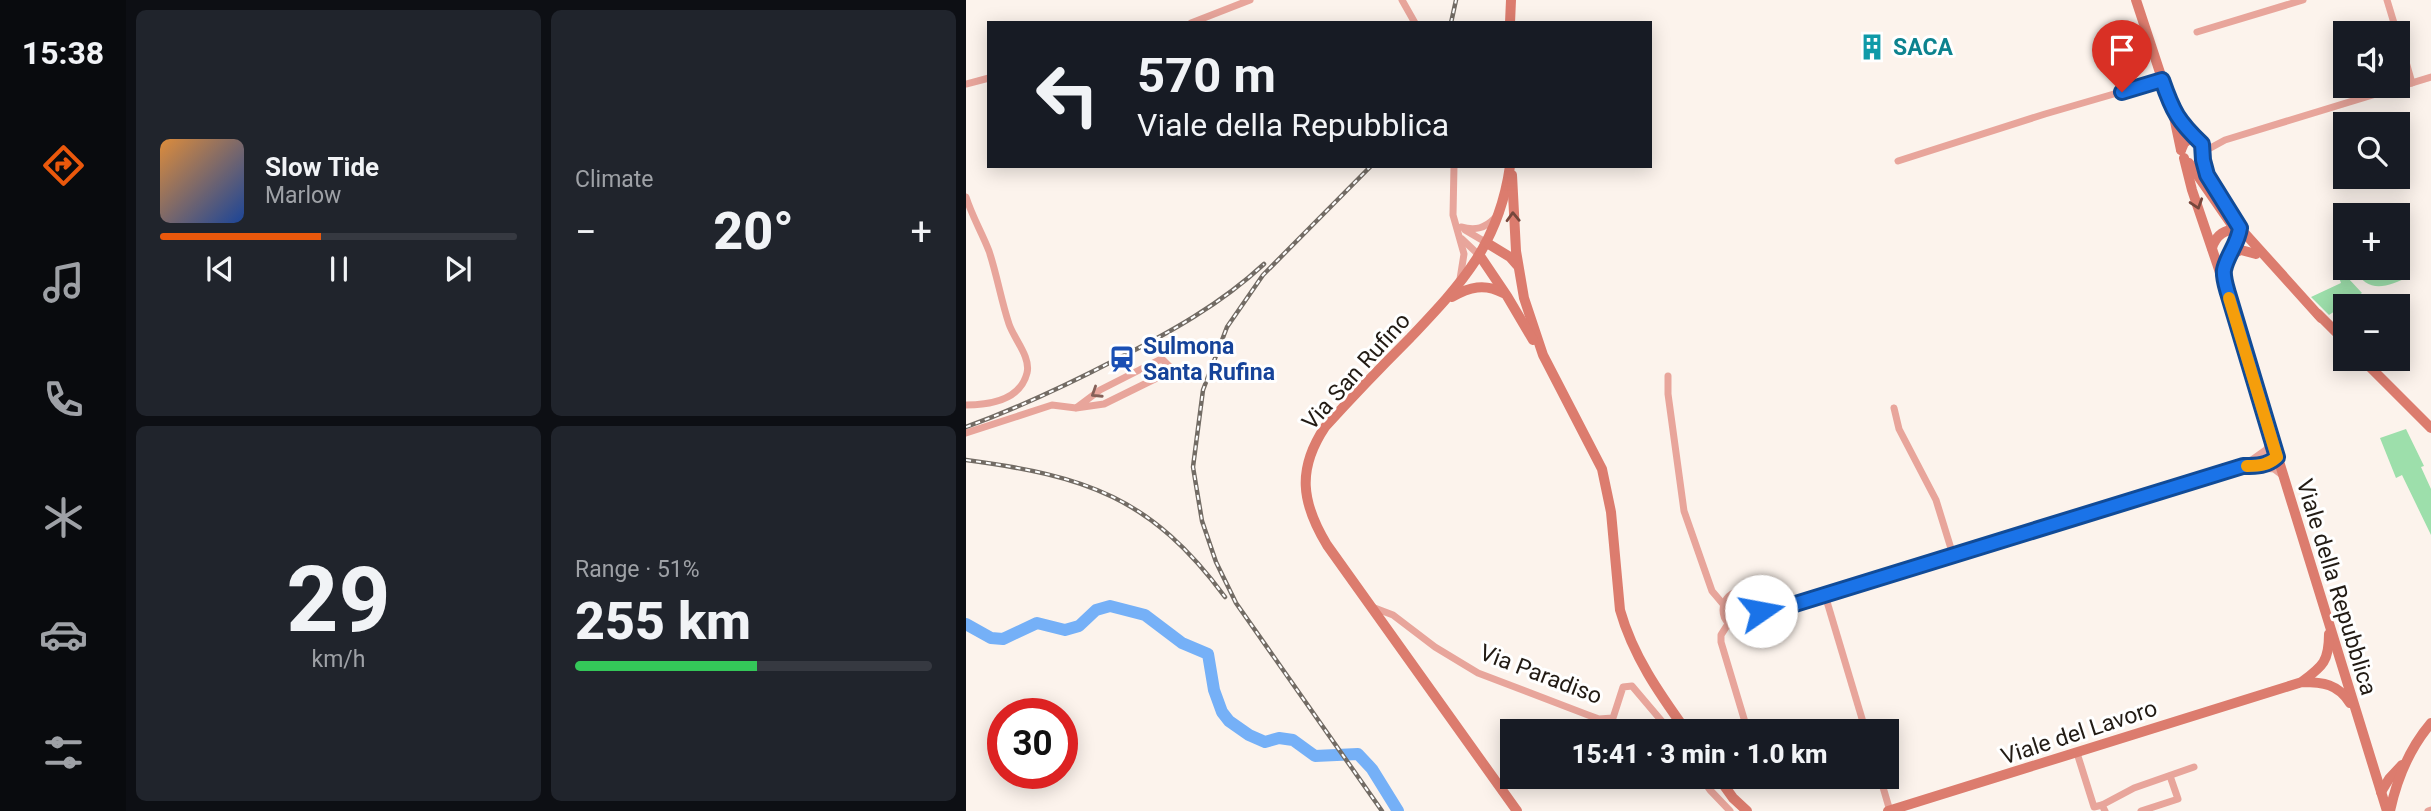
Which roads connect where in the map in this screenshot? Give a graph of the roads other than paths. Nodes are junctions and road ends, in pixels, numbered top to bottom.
1 (1250, 0) edge
2 (1402, 0) edge
3 (1511, 0) edge
4 (2136, 0) edge
5 (2303, 0) edge
6 (2387, 0) edge
7 (1196, 21) edge
8 (1414, 21) edge
9 (1510, 21) edge
10 (2393, 21) edge
11 (2197, 32) dead end
12 (2410, 76) edge
13 (2431, 77) edge
14 (987, 79) edge
15 (2162, 80) junction
16 (2412, 83) junction
17 (966, 84) edge
18 (2173, 112) junction
19 (2198, 140) junction
20 (2225, 140) junction
21 (2203, 153) junction
22 (2184, 156) junction
23 (1898, 161) dead end
24 (1454, 168) edge
25 (1510, 168) edge
26 (1510, 168) edge
27 (966, 197) edge
28 (1500, 210) junction
29 (1460, 230) junction
30 (2238, 231) junction
31 (1486, 243) junction
32 (2212, 249) junction
33 (2256, 254) junction
34 (1480, 256) junction
35 (2229, 257) junction
36 (1518, 268) junction
37 (1457, 288) junction
38 (2228, 293) junction
39 (1507, 296) junction
40 (1445, 301) junction
41 (2321, 317) junction
42 (2333, 329) edge
43 (1543, 355) junction
44 (2374, 371) edge
45 (1668, 376) dead end
46 (966, 405) edge
47 (1076, 408) junction
48 (1894, 408) dead end
49 (2431, 428) edge
50 (966, 433) edge
51 (2270, 433) junction
52 (2261, 455) junction
53 (2277, 457) junction
54 (2243, 466) junction
55 (2260, 466) junction
56 (2283, 475) junction
57 (1953, 555) junction
58 (1825, 595) junction
59 (1723, 604) junction
60 (1371, 607) junction
61 (1761, 611) junction
62 (1728, 624) junction
63 (2329, 625) junction
64 (2343, 668) junction
65 (2319, 669) junction
66 (2302, 682) junction
67 (2321, 682) junction
68 (2356, 712) junction
69 (1599, 719) edge
70 (1599, 719) edge
71 (1660, 719) edge
72 (1678, 719) edge
73 (1744, 719) edge
74 (1862, 719) edge
75 (2431, 723) edge
76 (2077, 753) junction
77 (2194, 767) dead end
78 (2373, 767) junction
79 (2170, 775) junction
80 (2395, 779) junction
81 (1709, 789) edge
82 (1727, 789) edge
83 (1883, 789) edge
84 (2381, 792) junction
85 (2104, 808) edge
86 (1517, 811) edge
87 (1730, 811) edge
88 (1747, 811) edge
89 (1889, 811) edge
90 (2141, 811) edge
91 (2388, 811) edge

1 - 7 street
2 - 8 street
3 - 9 street
4 - 15 street, Viale della Repubblica
5 - 11 street
6 - 10 street
12 - 16 street
13 - 16 street
14 - 17 street
15 - 18 street, Viale della Repubblica
15 - 23 street
16 - 20 street
18 - 19 street, Viale della Repubblica
18 - 22 street, Viale della Repubblica
19 - 20 street
19 - 21 street
19 - 22 street
20 - 21 street
21 - 22 street
21 - 30 street
22 - 30 street
22 -> 32 street, Viale della Repubblica
24 - 29 street
25 - 28 street, Via San Rufino
36 -> 26 street
27 - 46 street
28 - 29 street
28 - 31 street, Via San Rufino
29 - 31 street
29 - 34 street
29 - 37 street
30 - 32 street
30 - 33 street
30 - 35 street, Viale della Repubblica
30 - 41 street
31 - 34 street, Via San Rufino
31 - 36 street
32 - 38 street, Viale della Repubblica
33 - 35 street
33 - 41 street
34 - 37 street, Via San Rufino
34 - 39 street
35 - 38 street, Viale della Repubblica
36 - 43 street
37 - 40 street, Via San Rufino
38 - 51 street, Viale della Repubblica
39 - 40 street
39 - 43 street
40 - 60 street, Via San Rufino
41 - 42 street
43 - 72 street
44 - 49 street
45 - 59 street
47 -> 47 street
47 - 50 street
48 - 57 street
51 - 52 street
51 - 53 street, Viale della Repubblica
52 - 53 street
52 - 54 street
53 - 55 street
53 - 56 street, Viale della Repubblica
54 - 55 street
54 - 57 street
55 - 56 street
56 - 63 street, Viale della Repubblica
57 - 58 street
58 - 61 street
58 - 74 street
59 - 61 street
59 - 62 street
60 - 69 street, Via Paradiso
60 - 86 street, Via San Rufino
61 - 62 street
62 - 73 street
63 - 64 street, Viale della Repubblica
63 - 65 street
64 - 65 street
64 - 67 street
64 - 68 street, Viale della Repubblica
65 - 66 street
66 - 67 street
66 - 76 street, Viale del Lavoro
67 - 68 street
68 - 78 street, Viale della Repubblica
70 - 71 street, Via Paradiso
75 - 80 street
76 - 85 street
76 - 89 street, Viale del Lavoro
77 - 79 street
78 - 80 street
78 - 84 street, Viale della Repubblica
79 - 85 street
79 - 90 street
80 - 84 street
80 - 91 street
81 - 87 street
82 - 88 street
83 - 89 street
84 - 91 street, Viale della Repubblica

